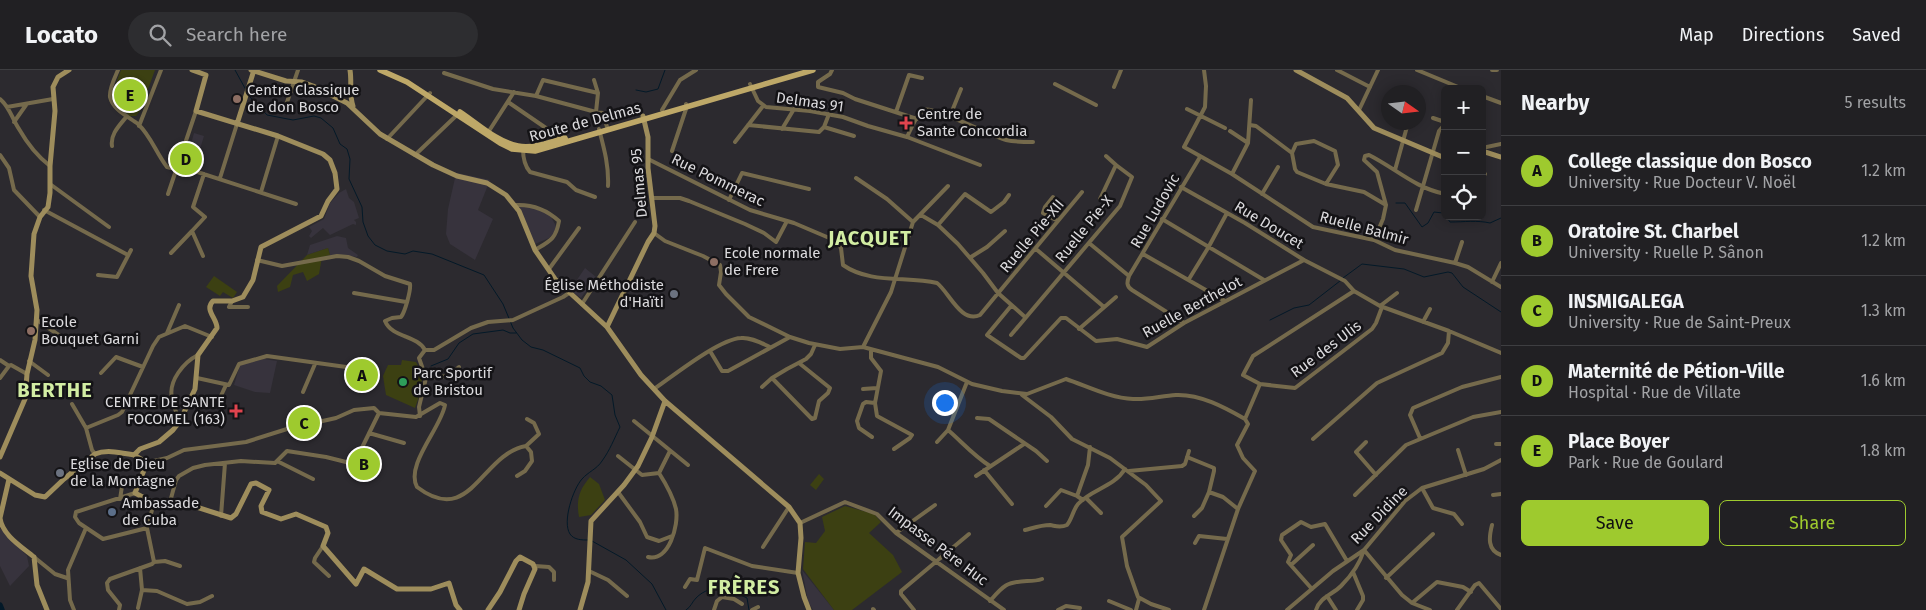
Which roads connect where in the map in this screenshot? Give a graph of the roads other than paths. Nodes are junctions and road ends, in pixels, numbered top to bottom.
1 (69, 70) edge
2 (118, 70) edge
3 (161, 70) edge
4 (192, 70) edge
5 (253, 70) edge
6 (298, 70) edge
7 (350, 70) edge
8 (380, 70) edge
9 (390, 70) edge
10 (696, 70) edge
11 (800, 70) edge
12 (813, 70) edge
13 (832, 70) edge
14 (1121, 70) edge
15 (1204, 70) edge
16 (1337, 70) edge
17 (1378, 70) edge
18 (1417, 70) edge
19 (1492, 70) edge
20 (1497, 70) edge
21 (1298, 71) edge
22 (207, 73) edge
23 (444, 73) dead end
24 (922, 78) dead end
25 (594, 80) dead end
26 (293, 82) junction
27 (1055, 84) dead end
28 (1453, 85) edge
29 (750, 86) junction
30 (1114, 87) dead end
31 (1370, 87) junction
32 (961, 89) dead end
33 (514, 92) junction
34 (598, 93) junction
35 (429, 94) junction
36 (351, 96) junction
37 (536, 96) junction
38 (1486, 97) edge
39 (0, 99) edge
40 (53, 99) junction
41 (340, 100) junction
42 (1251, 100) dead end
43 (508, 102) junction
44 (1501, 103) edge
45 (26, 105) junction
46 (687, 105) junction
47 (762, 106) junction
48 (1096, 106) dead end
49 (7, 107) junction
50 (794, 109) junction
51 (1187, 109) dead end
52 (355, 110) junction
53 (662, 110) junction
54 (1358, 110) junction
55 (196, 111) junction
56 (284, 111) dead end
57 (596, 112) junction
58 (896, 112) junction
59 (459, 113) junction
60 (829, 114) junction
61 (127, 116) junction
62 (950, 116) junction
63 (1201, 116) junction
64 (643, 118) junction
65 (1433, 118) dead end
66 (917, 119) junction
67 (1441, 121) edge
68 (14, 122) junction
69 (237, 124) junction
70 (748, 125) junction
71 (1250, 125) junction
72 (139, 126) junction
73 (607, 127) junction
74 (824, 127) junction
75 (782, 128) junction
76 (1225, 128) dead end
77 (1441, 128) edge
78 (1406, 130) edge
79 (489, 131) junction
80 (599, 131) junction
81 (1230, 131) dead end
82 (278, 136) junction
83 (854, 136) dead end
84 (907, 137) junction
85 (387, 139) junction
86 (562, 139) junction
87 (1403, 140) junction
88 (735, 142) dead end
89 (1033, 142) dead end
90 (1248, 143) junction
91 (1501, 144) edge
92 (112, 146) dead end
93 (523, 148) junction
94 (1486, 149) edge
95 (672, 151) dead end
96 (1486, 151) edge
97 (1292, 152) junction
98 (1433, 154) junction
99 (416, 155) junction
100 (0, 156) edge
101 (1106, 156) dead end
102 (1200, 157) junction
103 (1441, 157) edge
104 (1501, 157) edge
105 (648, 159) junction
106 (980, 165) dead end
107 (1116, 165) junction
108 (50, 166) junction
109 (177, 167) junction
110 (1278, 167) dead end
111 (1395, 170) junction
112 (204, 174) junction
113 (1232, 174) junction
114 (220, 178) junction
115 (856, 178) dead end
116 (50, 184) junction
117 (1326, 184) junction
118 (608, 186) dead end
119 (948, 186) dead end
120 (1181, 187) junction
121 (1423, 187) junction
122 (809, 189) dead end
123 (261, 192) junction
124 (1082, 192) dead end
125 (1441, 193) edge
126 (168, 194) dead end
127 (1262, 194) junction
128 (1009, 195) dead end
129 (595, 197) dead end
130 (1053, 197) dead end
131 (652, 198) junction
132 (1100, 199) dead end
133 (729, 200) junction
134 (296, 204) dead end
135 (515, 205) junction
136 (1386, 205) junction
137 (44, 210) junction
138 (1416, 210) dead end
139 (1227, 213) junction
140 (922, 215) junction
141 (40, 217) junction
142 (1162, 219) junction
143 (787, 221) junction
144 (1058, 221) junction
145 (635, 222) dead end
146 (913, 222) junction
147 (938, 225) junction
148 (109, 227) dead end
149 (579, 228) dead end
150 (192, 231) junction
151 (1005, 231) dead end
152 (654, 233) junction
153 (1374, 240) junction
154 (1462, 242) dead end
155 (1089, 244) junction
156 (1208, 248) junction
157 (1036, 249) junction
158 (131, 250) dead end
159 (535, 250) junction
160 (171, 253) dead end
161 (1143, 254) junction
162 (128, 255) junction
163 (204, 256) dead end
164 (971, 257) junction
165 (257, 260) junction
166 (1304, 260) junction
167 (1455, 263) junction
168 (1501, 263) edge
169 (549, 269) junction
170 (1064, 272) junction
171 (98, 275) dead end
172 (1129, 276) junction
173 (895, 279) junction
174 (1189, 279) junction
175 (1264, 280) junction
176 (1492, 282) junction
177 (1501, 287) edge
178 (1354, 291) junction
179 (354, 292) dead end
180 (569, 293) junction
181 (998, 293) junction
182 (1397, 293) dead end
183 (1116, 297) dead end
184 (232, 301) junction
185 (1224, 301) junction
186 (406, 302) junction
187 (582, 304) junction
188 (179, 305) dead end
189 (1011, 306) junction
190 (248, 307) dead end
191 (1104, 307) junction
192 (1381, 307) junction
193 (1430, 309) dead end
194 (1025, 317) junction
195 (37, 320) junction
196 (1422, 322) junction
197 (1184, 323) junction
198 (607, 327) junction
199 (1079, 329) junction
200 (1449, 332) junction
201 (167, 333) junction
202 (1011, 335) dead end
203 (212, 337) junction
204 (790, 337) junction
205 (63, 338) dead end
206 (815, 345) junction
207 (770, 347) junction
208 (863, 347) junction
209 (425, 350) junction
210 (871, 350) junction
211 (710, 352) junction
212 (1501, 353) edge
213 (198, 355) junction
214 (0, 360) edge
215 (29, 361) junction
216 (799, 363) junction
217 (315, 364) junction
218 (9, 366) junction
219 (144, 367) junction
220 (459, 367) dead end
221 (375, 371) dead end
222 (101, 372) dead end
223 (27, 374) junction
224 (48, 375) dead end
225 (0, 378) edge
226 (197, 378) junction
227 (426, 378) junction
228 (772, 378) junction
229 (1501, 378) edge
230 (967, 382) junction
231 (1260, 384) junction
232 (226, 385) junction
233 (762, 387) dead end
234 (877, 388) junction
235 (654, 389) junction
236 (863, 389) dead end
237 (303, 392) dead end
238 (1020, 394) junction
239 (219, 400) dead end
240 (666, 401) junction
241 (875, 403) junction
242 (72, 404) dead end
243 (1501, 412) edge
244 (379, 413) junction
245 (420, 416) junction
246 (978, 418) dead end
247 (527, 419) dead end
248 (1245, 419) junction
249 (180, 421) junction
250 (634, 421) dead end
251 (86, 428) junction
252 (948, 430) junction
253 (369, 433) junction
254 (652, 437) junction
255 (872, 437) dead end
256 (1420, 438) junction
257 (1313, 439) dead end
258 (937, 442) dead end
259 (1366, 442) dead end
260 (404, 444) dead end
261 (1024, 444) junction
262 (1496, 444) dead end
263 (1501, 444) edge
264 (526, 446) junction
265 (1090, 448) junction
266 (894, 449) dead end
267 (1458, 450) dead end
268 (670, 451) junction
269 (1190, 451) dead end
270 (95, 454) junction
271 (134, 455) junction
272 (618, 456) dead end
273 (0, 457) edge
274 (1188, 457) junction
275 (1501, 460) edge
276 (277, 461) junction
277 (1047, 461) dead end
278 (225, 462) junction
279 (145, 463) junction
280 (688, 465) dead end
281 (990, 466) junction
282 (635, 470) junction
283 (984, 470) junction
284 (1127, 470) junction
285 (0, 473) edge
286 (659, 473) junction
287 (1376, 475) junction
288 (1466, 475) junction
289 (517, 476) dead end
290 (976, 476) dead end
291 (9, 479) junction
292 (313, 479) dead end
293 (123, 480) dead end
294 (1422, 488) junction
295 (618, 492) junction
296 (1209, 492) junction
297 (135, 493) junction
298 (1355, 494) dead end
299 (1501, 494) edge
300 (1493, 495) dead end
301 (1076, 496) junction
302 (120, 499) junction
303 (1085, 499) junction
304 (170, 502) junction
305 (154, 503) junction
306 (1012, 504) dead end
307 (935, 505) dead end
308 (1046, 506) dead end
309 (789, 507) junction
310 (1238, 508) junction
311 (1101, 513) dead end
312 (221, 516) junction
313 (1194, 516) dead end
314 (800, 522) junction
315 (1462, 524) dead end
316 (1492, 525) dead end
317 (86, 528) junction
318 (148, 528) junction
319 (1025, 530) dead end
320 (896, 532) junction
321 (969, 534) dead end
322 (1433, 534) dead end
323 (672, 536) junction
324 (1227, 539) junction
325 (1195, 543) dead end
326 (1313, 545) dead end
327 (323, 546) junction
328 (763, 547) dead end
329 (1364, 550) junction
330 (1501, 555) edge
331 (34, 557) junction
332 (648, 557) dead end
333 (936, 561) junction
334 (1347, 561) junction
335 (154, 562) junction
336 (1291, 565) junction
337 (180, 566) dead end
338 (535, 566) junction
339 (140, 568) junction
340 (589, 571) junction
341 (1353, 572) junction
342 (798, 573) junction
343 (329, 576) dead end
344 (67, 578) junction
345 (1386, 578) junction
346 (1042, 579) dead end
347 (554, 580) dead end
348 (685, 587) dead end
349 (1312, 589) junction
350 (142, 590) junction
351 (1471, 592) junction
352 (212, 596) dead end
353 (627, 596) dead end
354 (1327, 596) junction
355 (1139, 599) junction
356 (990, 601) junction
357 (1109, 601) dead end
358 (1412, 603) junction
359 (742, 604) dead end
360 (758, 607) dead end
361 (138, 608) dead end
362 (1080, 608) dead end
363 (1501, 609) edge
364 (47, 610) edge
365 (74, 610) edge
366 (119, 610) edge
367 (460, 610) edge
368 (488, 610) edge
369 (519, 610) edge
370 (580, 610) edge
371 (714, 610) edge
372 (752, 610) edge
373 (809, 610) edge
374 (914, 610) edge
375 (1004, 610) edge
376 (1058, 610) edge
377 (1131, 610) edge
378 (1136, 610) edge
379 (1169, 610) edge
380 (1204, 610) edge
381 (1287, 610) edge
382 (1316, 610) edge
383 (1336, 610) edge
384 (1357, 610) edge
385 (1430, 610) edge
386 (1457, 610) edge

1 - 40 street
2 - 61 street
3 - 72 street
4 - 22 street
5 - 26 street
5 - 69 street
6 - 26 street
7 - 36 street
8 - 35 main road, Route de Delmas
9 - 35 main road, Route de Delmas
10 - 53 street
11 - 29 main road, Route de Delmas
12 - 29 main road, Route de Delmas
13 - 58 street
14 - 30 street
15 - 63 street
16 - 31 street
17 - 31 street
18 - 28 street
19 - 20 street
21 - 54 street
22 - 55 street
23 - 33 street
24 - 58 street
25 - 34 street
26 - 41 street
26 - 56 street
27 - 48 street
29 - 46 main road, Route de Delmas
29 - 47 street, Delmas 91
31 - 54 street
32 - 62 street
33 - 37 street
33 - 43 street
34 - 37 street
34 - 57 street
35 - 59 main road, Route de Delmas
35 - 85 street
36 - 41 street
36 - 52 street
37 - 57 street
38 - 44 street
39 - 49 street
40 - 45 street
40 - 108 street
41 - 52 street
42 - 71 street
43 - 79 street
43 - 86 street
45 - 49 street
45 - 68 street
46 - 53 main road, Route de Delmas
46 - 64 main road, Route de Delmas
46 - 95 street
47 - 50 street, Delmas 91
47 - 70 street
49 - 68 street
50 - 60 street, Delmas 91
50 - 75 street
51 - 63 street
52 - 85 street
53 - 64 main road, Route de Delmas
54 - 87 street
55 - 69 street
55 - 109 street
57 - 73 street
58 - 66 street
59 - 79 main road, Route de Delmas
59 - 93 main road, Route de Delmas
59 - 99 street
60 - 74 street
60 - 84 street, Delmas 91
61 - 72 street
61 - 92 street
62 - 66 street
62 - 89 street
63 - 76 street
63 - 102 street, Ruelle Balmir
64 - 73 main road, Route de Delmas
64 - 80 main road, Route de Delmas
64 - 105 street, Delmas 95
65 - 67 street
66 - 84 street
68 - 108 street
69 - 82 street
69 - 114 street
70 - 75 street
70 - 88 street
71 - 90 street
71 - 97 street
72 - 109 street
73 - 80 main road, Route de Delmas
74 - 75 street
74 - 83 street
77 - 98 street
78 - 87 street
79 - 93 main road, Route de Delmas
80 - 86 main road, Route de Delmas
80 - 93 main road, Route de Delmas
80 - 118 street
81 - 90 street
82 - 123 street
82 - 165 street
84 - 106 street, Delmas 91
85 - 99 street
86 - 93 main road, Route de Delmas
87 - 98 street
87 - 111 street
90 - 113 street
91 - 94 street
93 - 129 street
96 - 104 street
97 - 117 street
97 - 117 street
98 - 103 street
98 - 121 street
99 - 135 street
100 - 141 street
101 - 107 street
102 - 113 street, Ruelle Balmir
102 - 120 street, Rue Ludovic
105 - 131 street, Delmas 95
105 - 133 street, Rue Pommerac
107 - 132 street, Ruelle Pie-X
107 - 155 street, Ruelle Pie-X
108 - 116 street
109 - 112 street
109 - 126 street
110 - 127 street
111 - 121 street
111 - 136 street
112 - 114 street
112 - 150 street
113 - 127 street, Ruelle Balmir
114 - 123 street
115 - 146 street
116 - 137 street
116 - 148 street
117 - 136 street
119 - 140 street
120 - 139 street, Rue Doucet
120 - 142 street, Rue Ludovic
121 - 125 street
121 - 138 street
122 - 133 street
123 - 134 street
124 - 144 street, Ruelle Pie-XII
127 - 153 street, Ruelle Balmir
128 - 147 street
130 - 144 street
131 - 143 street
131 - 152 street, Delmas 95
133 - 143 street, Rue Pommerac
135 - 159 street
135 - 159 street
136 - 153 street
137 - 141 street
137 - 162 street
139 - 156 street
139 - 166 street, Rue Doucet
140 - 146 street
140 - 147 street
141 - 195 street
142 - 156 street
142 - 161 street, Rue Ludovic
143 - 173 street, Rue Pommerac
144 - 157 street, Ruelle Pie-XII
145 - 187 street
146 - 173 street
147 - 164 street
149 - 169 street
150 - 160 street
150 - 163 street
151 - 164 street
152 - 198 street, Delmas 95
152 - 204 street
153 - 167 street, Ruelle Balmir
154 - 167 street
155 - 170 street, Ruelle Pie-X
155 - 172 street
156 - 174 street
156 - 175 street
157 - 170 street
157 - 181 street, Ruelle Pie-XII
158 - 162 street
159 - 169 street
161 - 172 street, Rue Ludovic
161 - 174 street
162 - 171 street
164 - 181 street
165 - 184 street
165 - 186 street
166 - 175 street, Ruelle Berthelot
166 - 178 street, Rue Doucet
167 - 176 street, Ruelle Balmir
168 - 176 street
169 - 180 street
170 - 191 street
170 - 194 street, Ruelle Pie-X
172 - 197 street
173 - 181 street, Rue Pommerac
173 - 208 street
174 - 185 street
175 - 185 street, Ruelle Berthelot
176 - 177 street, Ruelle Balmir
178 - 192 street
178 - 231 street, Rue des Ulis
179 - 186 street
180 - 187 street
180 - 209 street
181 - 189 street
182 - 192 street
183 - 191 street
184 - 190 street
184 - 203 street
185 - 197 street, Ruelle Berthelot
186 - 209 street
187 - 198 street
188 - 201 street
189 - 194 street
189 - 199 street, Ruelle Berthelot
191 - 199 street
192 - 196 street
192 - 231 street, Rue des Ulis
193 - 196 street
194 - 202 street, Ruelle Pie-X
195 - 205 street
195 - 215 street
196 - 200 street
197 - 199 street, Ruelle Berthelot
198 - 235 street
200 - 212 street
200 - 257 street
201 - 203 street
201 - 219 street
203 - 213 street
204 - 206 street
204 - 207 street
206 - 208 street
206 - 216 street
207 - 211 street
207 - 211 street
208 - 210 street
209 - 227 street
210 - 230 street
210 - 234 street
211 - 235 street
213 - 226 street
213 - 249 street
214 - 218 street
215 - 223 street
215 - 224 street
216 - 228 street
216 - 228 street
217 - 221 street
217 - 232 street
217 - 237 street
218 - 223 street
218 - 225 street
219 - 222 street
219 - 251 street
220 - 227 street
223 - 273 street
226 - 232 street
226 - 249 street
227 - 245 street
228 - 233 street
229 - 256 street
230 - 238 street
230 - 252 street
231 - 248 street
232 - 239 street
234 - 236 street
234 - 241 street
235 - 240 street
238 - 248 street
238 - 265 street
240 - 254 street
240 - 309 street
241 - 255 street
241 - 266 street
242 - 251 street
243 - 256 street
244 - 245 street
244 - 253 street
244 - 279 street
245 - 264 street
246 - 261 street
247 - 264 street
248 - 310 street
249 - 271 street
250 - 254 street
251 - 270 street
252 - 258 street
252 - 281 street
253 - 260 street
253 - 276 street
254 - 268 street
254 - 282 street
256 - 287 street
259 - 287 street
261 - 277 street
261 - 281 street
262 - 263 street
264 - 289 street
265 - 284 street
265 - 301 street
267 - 288 street
268 - 280 street
268 - 286 street
269 - 274 street
270 - 271 street
270 - 291 street
271 - 279 street
272 - 282 street
274 - 284 street
274 - 296 street
275 - 288 street, Rue Didine
276 - 278 street
276 - 292 street
278 - 304 street
278 - 312 street
279 - 297 street
281 - 283 street
282 - 286 street
282 - 295 street
283 - 290 street
283 - 306 street
284 - 303 street
284 - 355 street
285 - 291 street
286 - 323 street
287 - 298 street
288 - 294 street, Rue Didine
291 - 331 street
293 - 302 street
294 - 315 street
294 - 329 street, Rue Didine
295 - 323 street
295 - 340 street
296 - 310 street
296 - 313 street
297 - 302 street
297 - 305 street
299 - 300 street
301 - 303 street
301 - 308 street
302 - 317 street
303 - 311 street
303 - 319 street
304 - 305 street
304 - 312 street
305 - 318 street
307 - 320 street
309 - 314 street
309 - 328 street
310 - 324 street
312 - 327 street
314 - 320 street, Impasse Pére Huc
314 - 342 street
316 - 330 street
317 - 318 street
317 - 344 street
318 - 335 street
320 - 333 street, Impasse Pére Huc
321 - 333 street
322 - 345 street
323 - 332 street
324 - 325 street
324 - 380 street
326 - 336 street
327 - 343 street
327 - 367 street
329 - 334 street, Rue Didine
329 - 341 street
329 - 345 street
331 - 344 street
331 - 364 street
333 - 356 street, Impasse Pére Huc
333 - 374 street
334 - 336 street
334 - 349 street, Rue Didine
335 - 337 street
335 - 339 street
336 - 349 street
338 - 347 street
338 - 368 street
338 - 369 street
339 - 350 street
339 - 366 street
340 - 353 street
340 - 370 street
341 - 354 street
341 - 384 street
342 - 348 street
342 - 373 street
344 - 365 street
345 - 358 street
346 - 356 street
349 - 381 street, Rue Didine
350 - 352 street
350 - 361 street
351 - 358 street
351 - 363 street
351 - 386 street
354 - 382 street
354 - 383 street
355 - 378 street
355 - 379 street
356 - 375 street, Impasse Pére Huc
357 - 377 street
358 - 385 street
359 - 371 street
360 - 372 street
362 - 376 street

